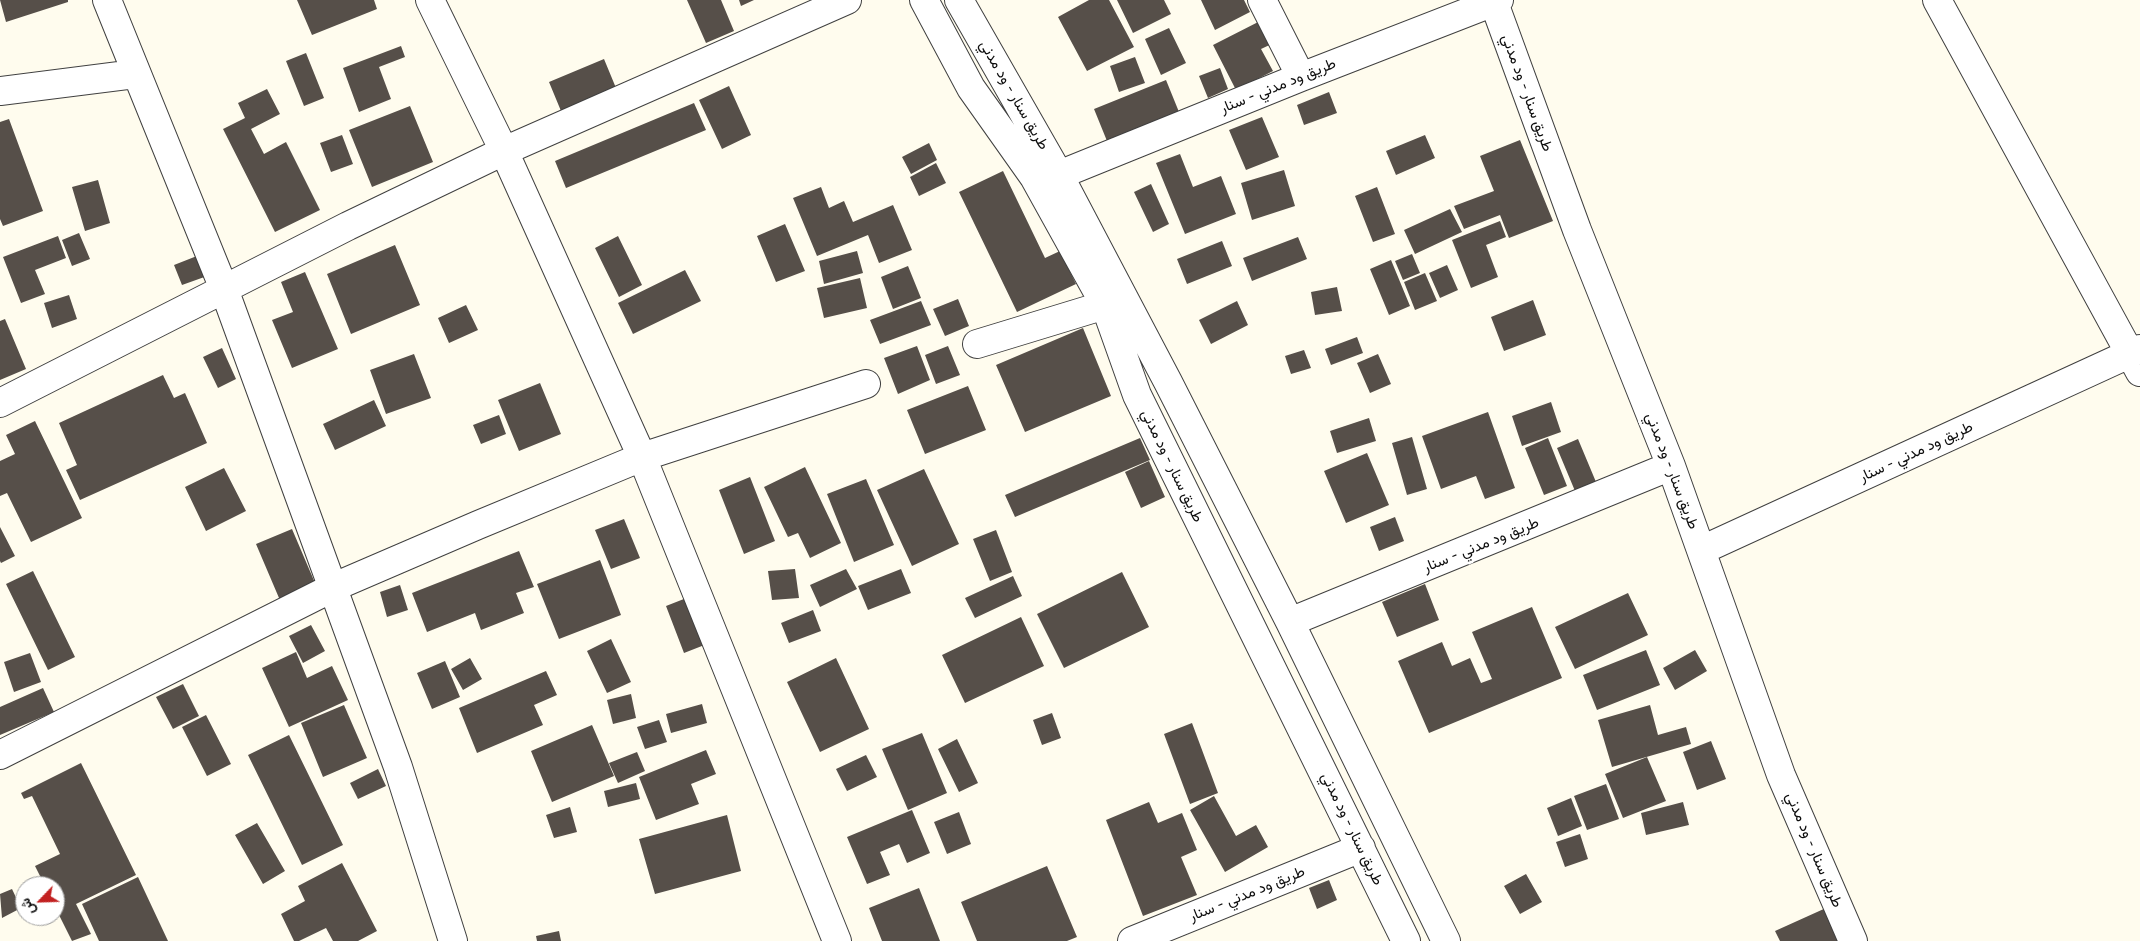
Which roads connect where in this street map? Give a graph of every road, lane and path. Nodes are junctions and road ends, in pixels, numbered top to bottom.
1 (106, 0) edge
2 (430, 0) edge
3 (846, 0) edge
4 (924, 0) edge
5 (960, 0) edge
6 (1262, 0) edge
7 (1937, 0) edge
8 (1495, 1) edge
9 (135, 74) junction
10 (1301, 77) junction
11 (0, 91) edge
12 (504, 151) junction
13 (1059, 175) junction
14 (224, 289) junction
15 (1105, 305) junction
16 (977, 344) dead end
17 (2137, 358) edge
18 (866, 384) dead end
19 (0, 403) edge
20 (642, 457) junction
21 (1671, 466) junction
22 (1702, 550) junction
23 (334, 587) junction
24 (1290, 622) junction
25 (0, 755) edge
26 (1361, 848) junction
27 (448, 939) edge
28 (837, 941) edge
29 (1132, 941) edge
30 (1406, 941) edge
31 (1446, 941) edge
32 (1853, 941) edge

1 - 9 street
2 - 12 street
3 - 12 street
4 - 15 street, طريق سنار - ود مدني
5 - 13 street, طريق سنار - ود مدني
6 - 10 street
7 - 17 street, طريق ود مدني - سنار
8 - 10 street, طريق ود مدني - سنار
8 - 21 street, طريق سنار - ود مدني
9 - 11 street
9 - 14 street
10 - 13 street, طريق ود مدني - سنار
12 - 14 street
12 - 20 street
13 - 24 street, طريق سنار - ود مدني
14 - 19 street
14 - 23 street
15 - 16 street
15 - 26 street, طريق سنار - ود مدني
17 - 22 street, طريق ود مدني - سنار
18 - 20 street
20 - 23 street
20 - 28 street
21 - 22 street, طريق سنار - ود مدني
21 - 24 street, طريق ود مدني - سنار
22 - 32 street, طريق سنار - ود مدني
23 - 25 street
23 - 27 street
24 - 31 street, طريق سنار - ود مدني
26 - 29 street, طريق ود مدني - سنار
26 - 30 street, طريق سنار - ود مدني

